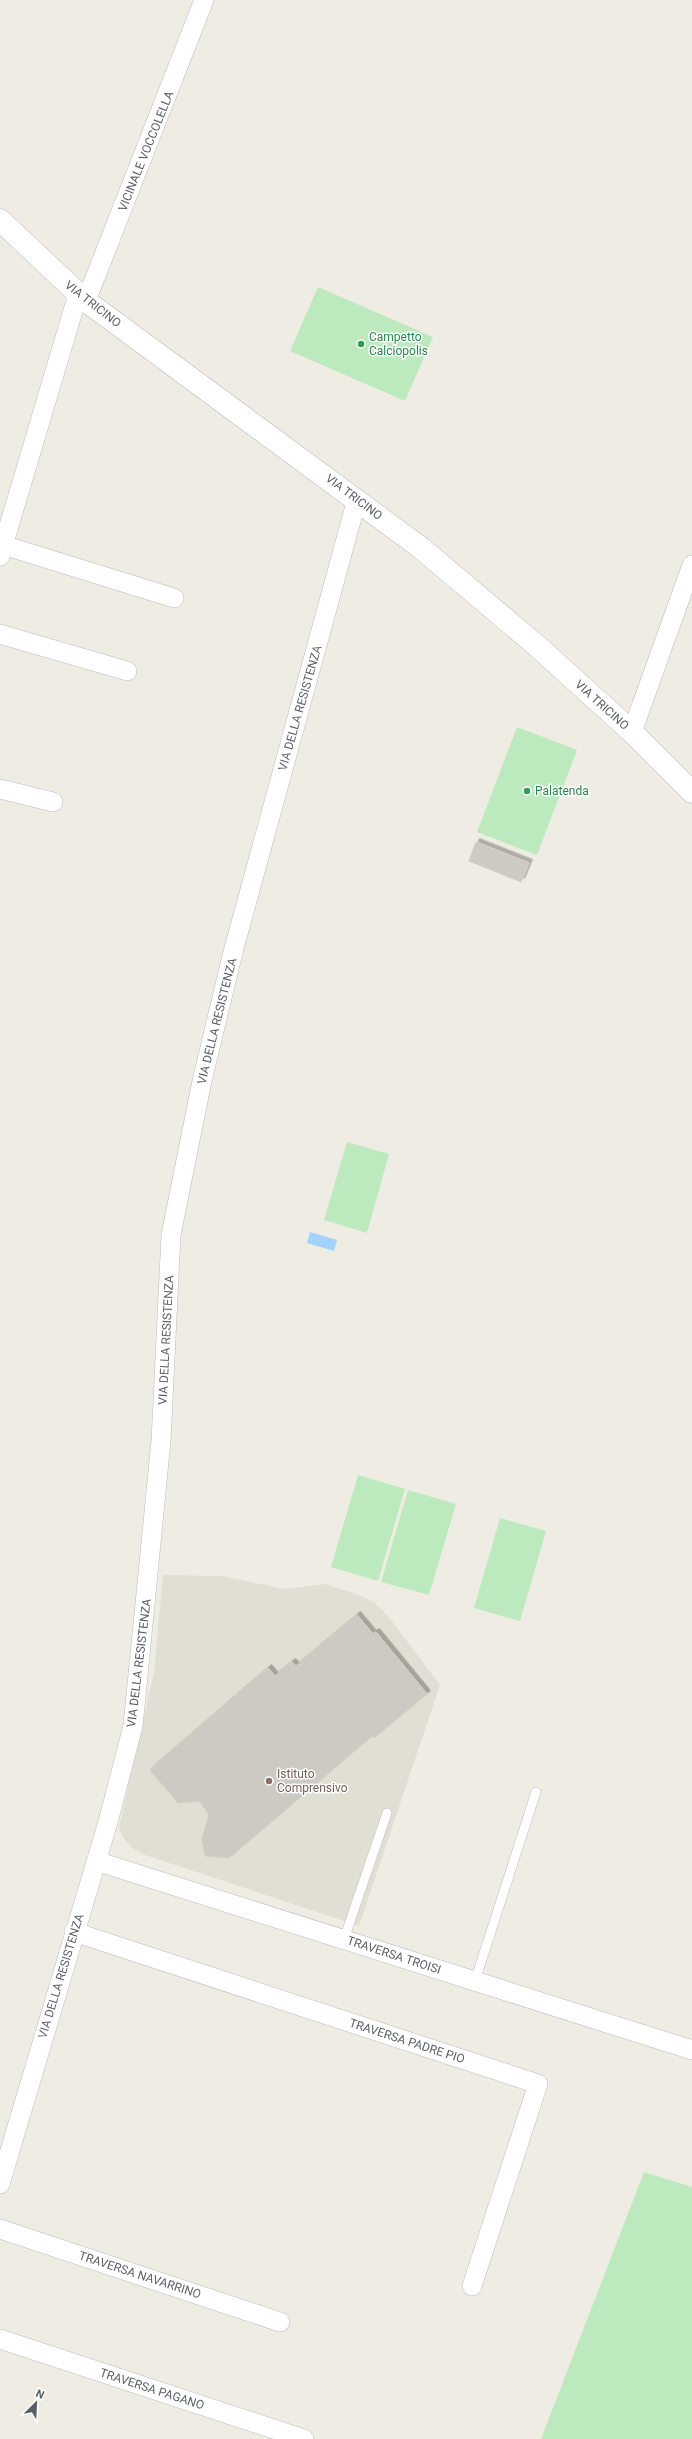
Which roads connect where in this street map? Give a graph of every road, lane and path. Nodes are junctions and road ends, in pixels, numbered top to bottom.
1 (204, 0) edge
2 (0, 220) edge
3 (82, 298) junction
4 (357, 499) junction
5 (2, 551) edge
6 (692, 565) edge
7 (174, 598) dead end
8 (0, 634) edge
9 (127, 671) dead end
10 (632, 732) junction
11 (0, 789) edge
12 (692, 792) edge
13 (53, 802) dead end
14 (536, 1792) dead end
15 (387, 1813) dead end
16 (96, 1862) junction
17 (74, 1932) junction
18 (344, 1939) junction
19 (475, 1981) junction
20 (692, 2050) edge
21 (0, 2184) edge
22 (0, 2229) edge
23 (472, 2286) dead end
24 (280, 2322) dead end
25 (0, 2339) edge
26 (304, 2439) edge

1 - 3 street, VICINALE VOCCOLELLA
2 - 3 street, VIA TRICINO
3 - 4 street, VIA TRICINO
3 - 5 street, VICINALE VOCCOLELLA
4 - 10 street, VIA TRICINO
4 - 16 street, VIA DELLA RESISTENZA
5 - 7 street
6 - 10 street
8 - 9 street
10 - 12 street, VIA TRICINO
11 - 13 street
14 - 19 lane
15 - 18 lane
16 - 17 street, VIA DELLA RESISTENZA
16 - 18 street, TRAVERSA TROISI
17 - 21 street, VIA DELLA RESISTENZA
17 - 23 street, TRAVERSA PADRE PIO
18 - 19 street, TRAVERSA TROISI
19 - 20 street, TRAVERSA TROISI
22 - 24 street, TRAVERSA NAVARRINO
25 - 26 street, TRAVERSA PAGANO

